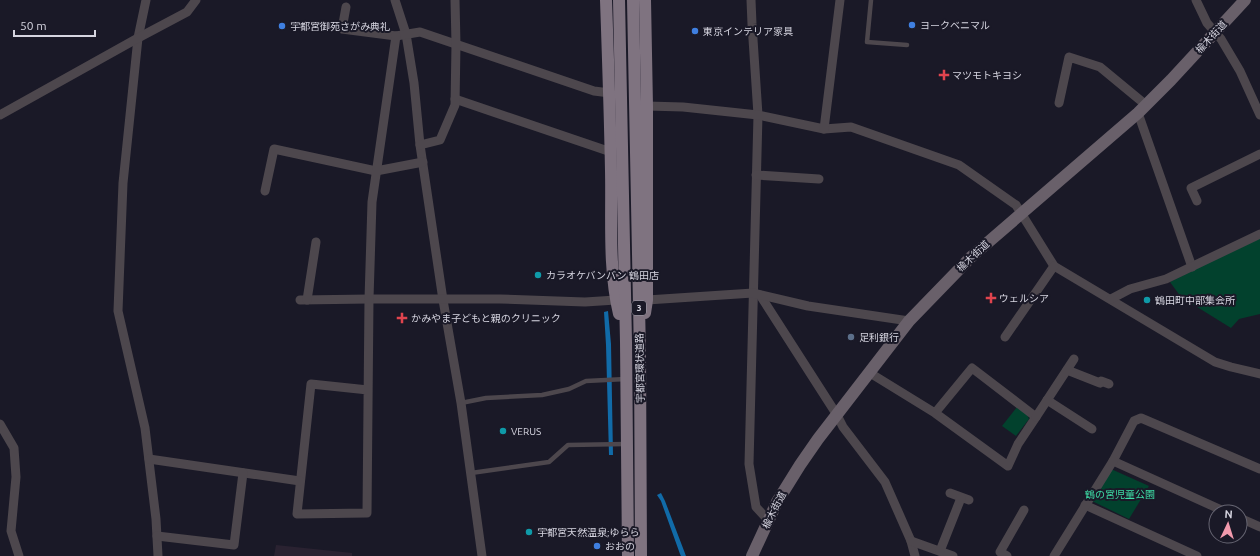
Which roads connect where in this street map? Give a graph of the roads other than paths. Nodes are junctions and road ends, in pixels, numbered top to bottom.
1 (146, 0) edge
2 (196, 0) edge
3 (395, 0) edge
4 (455, 0) edge
5 (606, 0) edge
6 (619, 0) edge
7 (633, 0) edge
8 (645, 0) edge
9 (751, 0) edge
10 (840, 0) edge
11 (871, 0) edge
12 (1196, 0) edge
13 (1245, 0) edge
14 (346, 8) dead end
15 (1215, 32) junction
16 (406, 34) junction
17 (396, 36) junction
18 (138, 38) junction
19 (456, 44) junction
20 (907, 45) dead end
21 (610, 93) junction
22 (455, 100) junction
23 (1059, 103) dead end
24 (647, 106) junction
25 (1142, 109) junction
26 (0, 115) edge
27 (758, 115) junction
28 (1260, 115) edge
29 (824, 129) junction
30 (420, 145) junction
31 (611, 152) junction
32 (1260, 154) edge
33 (423, 162) junction
34 (376, 171) junction
35 (756, 175) junction
36 (819, 179) dead end
37 (265, 190) dead end
38 (1197, 201) dead end
39 (1021, 213) junction
40 (1260, 234) edge
41 (316, 242) dead end
42 (1054, 266) junction
43 (1192, 267) junction
44 (756, 294) junction
45 (369, 298) junction
46 (1111, 299) junction
47 (443, 300) junction
48 (616, 300) junction
49 (647, 300) junction
50 (910, 321) junction
51 (1005, 337) dead end
52 (626, 342) junction
53 (640, 355) junction
54 (1074, 359) dead end
55 (1067, 370) junction
56 (870, 373) junction
57 (1260, 374) edge
58 (621, 379) junction
59 (1109, 384) dead end
60 (368, 390) junction
61 (1047, 400) junction
62 (461, 403) junction
63 (934, 413) junction
64 (837, 415) junction
65 (1036, 417) junction
66 (0, 424) edge
67 (1092, 429) dead end
68 (621, 444) junction
69 (149, 459) junction
70 (1112, 461) junction
71 (1260, 469) edge
72 (243, 473) junction
73 (471, 473) junction
74 (300, 481) junction
75 (950, 493) dead end
76 (1208, 504) edge
77 (1085, 505) junction
78 (1024, 510) dead end
79 (768, 520) junction
80 (1248, 522) edge
81 (1260, 527) edge
82 (157, 536) junction
83 (911, 541) junction
84 (940, 551) junction
85 (19, 556) edge
86 (158, 556) edge
87 (482, 556) edge
88 (628, 556) edge
89 (641, 556) edge
90 (752, 556) edge
91 (915, 556) edge
92 (953, 556) edge
93 (1007, 556) edge
94 (1055, 556) edge
95 (1197, 556) edge

1 - 18 street
2 - 18 street
3 - 16 street
4 - 19 street
5 - 21 main road, 3
6 - 52 main road, 宇都宮環状道路 / 3
7 - 53 main road, 宇都宮環状道路 / 3
8 - 24 main road, 3
9 - 27 street
10 - 29 street
11 - 20 lane
12 - 15 street
13 - 15 street, 楡木街道
14 - 17 street
15 - 25 street, 楡木街道
15 - 28 street
16 - 17 street
16 - 19 street
16 - 30 street
17 - 34 street
18 - 26 street
18 - 69 street
19 - 21 street
19 - 22 street
21 - 31 main road, 3
22 - 30 street
22 - 31 street
23 - 25 street
24 - 27 street
24 - 49 main road, 3
25 - 39 street, 楡木街道
25 - 43 street
27 - 29 street
27 - 35 street
29 - 39 street
30 - 33 street
31 - 48 main road, 3
32 - 38 street
33 - 34 street
33 - 47 street
34 - 37 street
34 - 45 street
35 - 36 street
35 - 44 street
39 - 42 street
39 - 50 street, 楡木街道
40 - 43 street
41 - 45 street
42 - 46 street
42 - 51 street
43 - 46 street
44 - 49 street
44 - 50 street
44 - 64 street
44 - 79 street
45 - 47 street
45 - 60 street
46 - 57 street
47 - 48 street
47 - 62 street
48 - 52 main road, 3
49 - 53 main road, 3
50 - 56 street, 楡木街道
52 - 58 main road, 宇都宮環状道路 / 3
53 - 89 main road, 宇都宮環状道路 / 3
54 - 55 street
55 - 59 street
55 - 61 street
56 - 63 street
56 - 64 street, 楡木街道
58 - 62 lane
58 - 68 main road, 宇都宮環状道路 / 3
60 - 74 street
60 - 74 street
61 - 65 street
61 - 67 street
62 - 73 street
63 - 65 street
63 - 65 street
64 - 79 street, 楡木街道
64 - 83 street
66 - 85 street
68 - 73 lane
68 - 88 main road, 宇都宮環状道路 / 3
69 - 72 street
69 - 82 street
70 - 71 street
70 - 76 street
70 - 77 street
72 - 74 street
72 - 82 street
73 - 87 street
75 - 84 street
77 - 94 street
77 - 95 street
78 - 93 street
79 - 90 street, 楡木街道
80 - 81 street
82 - 86 street
83 - 84 street
83 - 91 street
84 - 92 street

